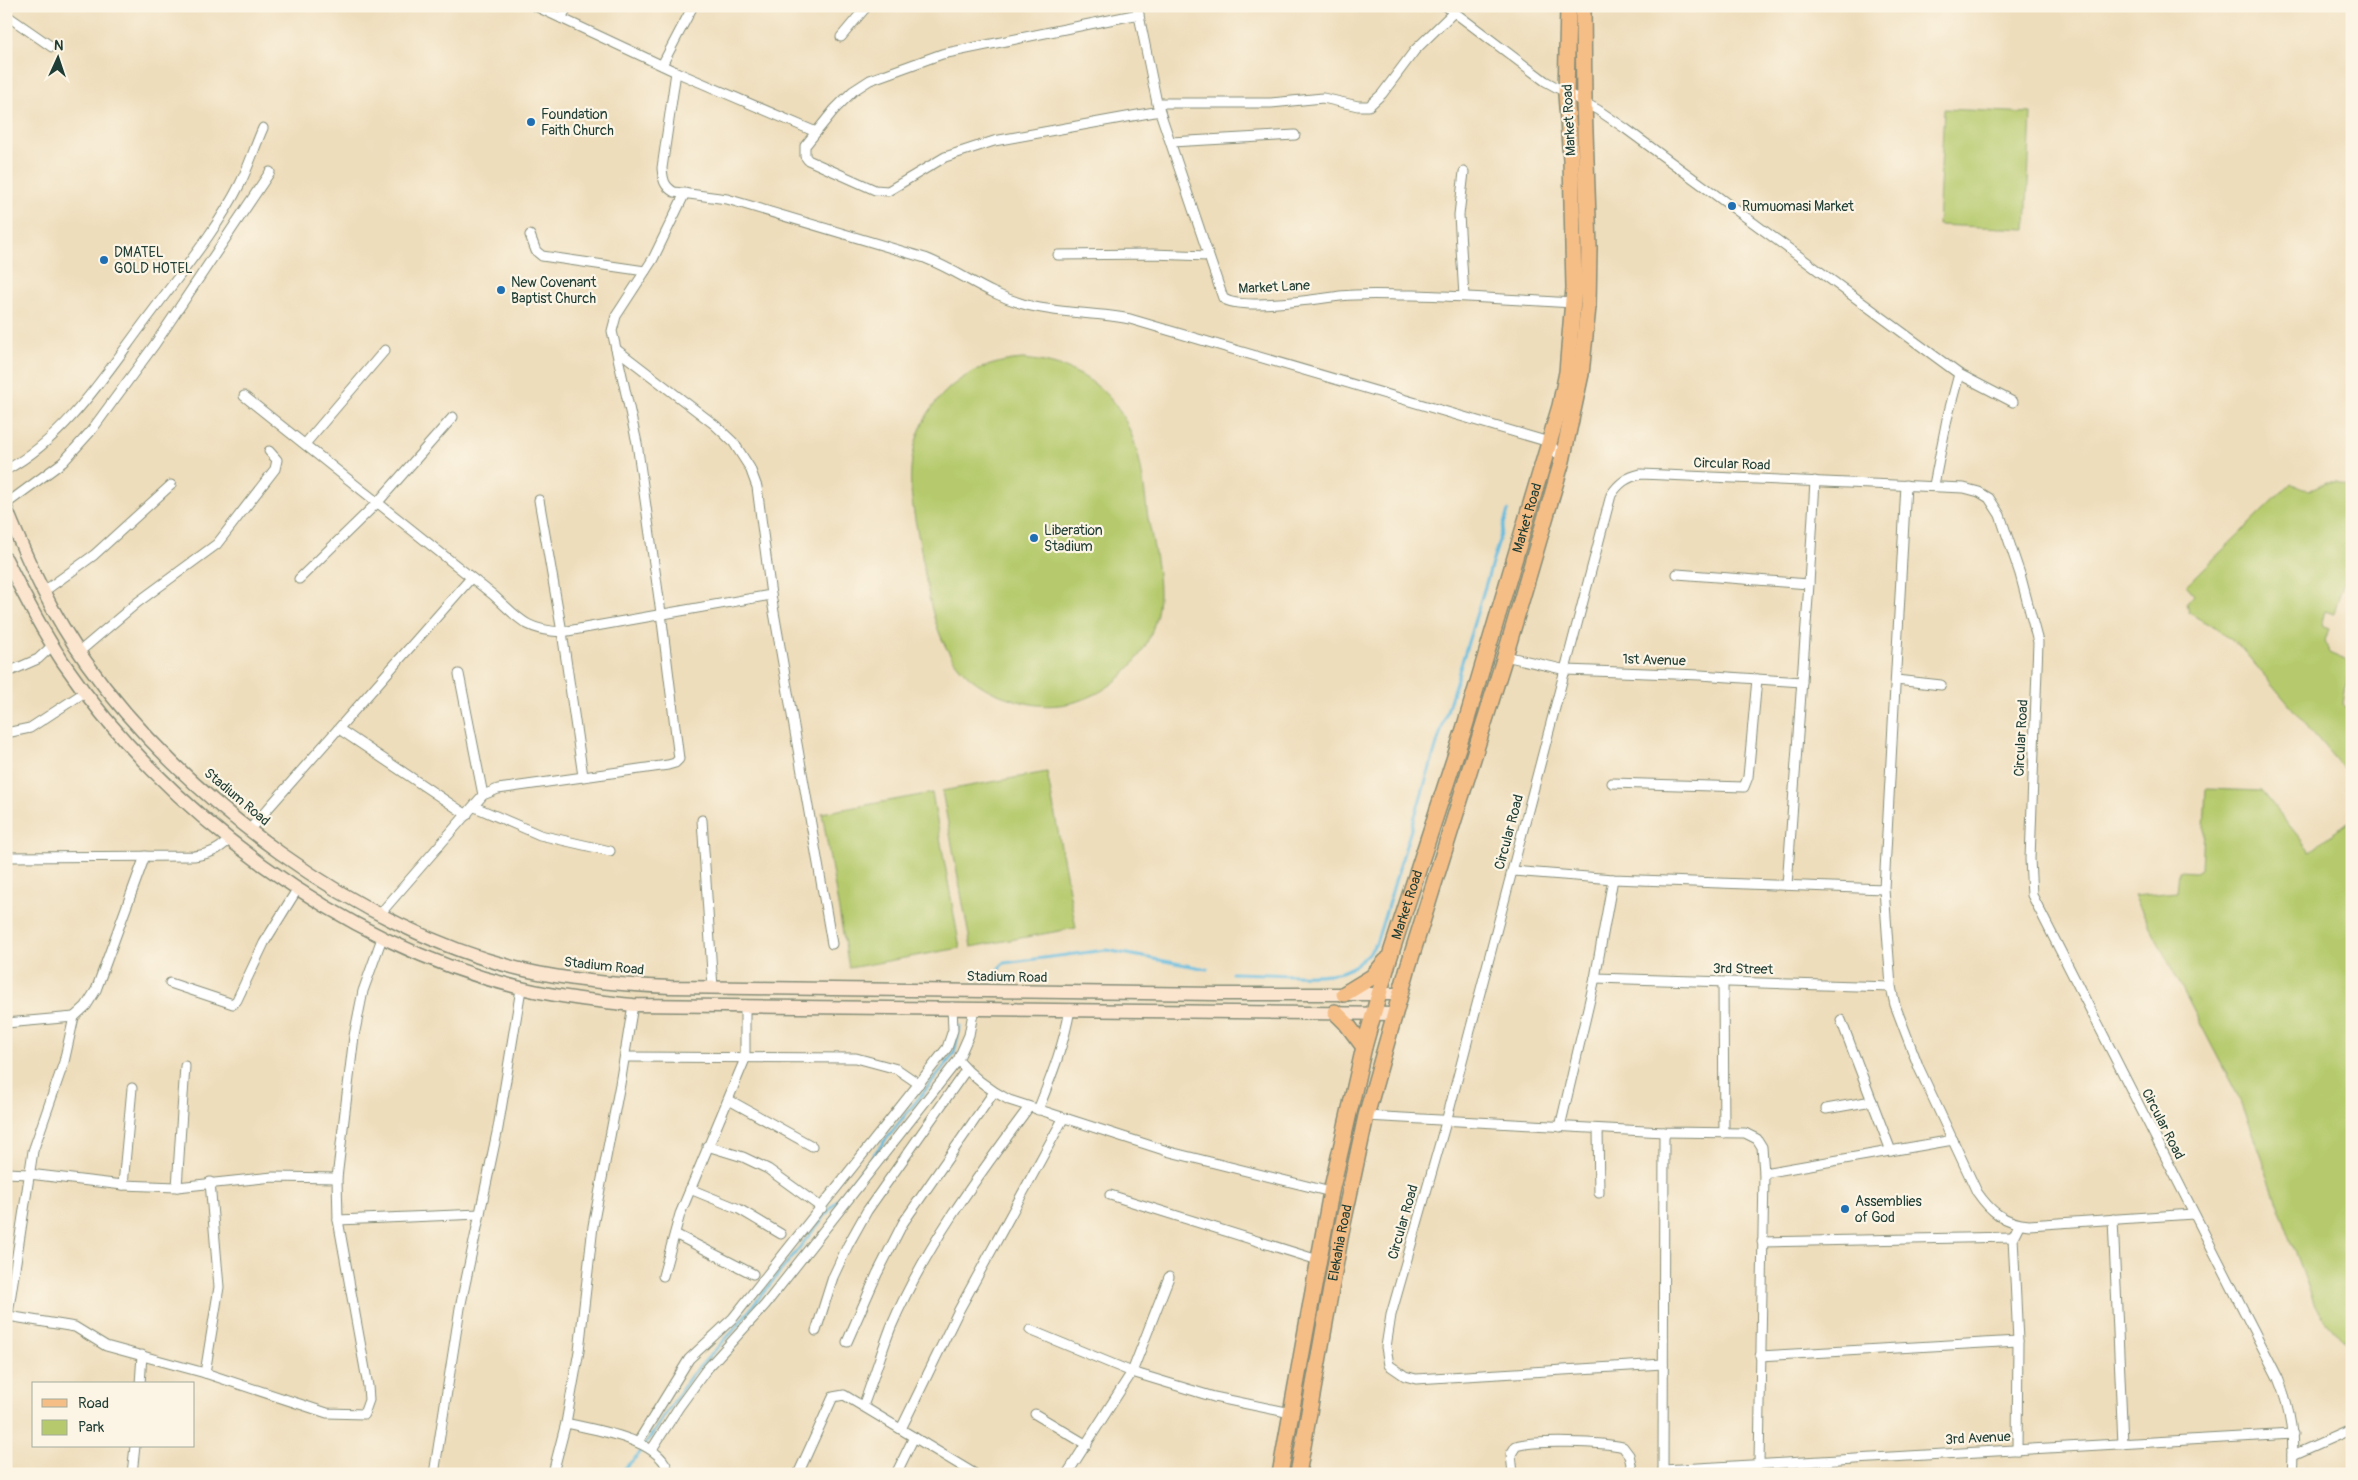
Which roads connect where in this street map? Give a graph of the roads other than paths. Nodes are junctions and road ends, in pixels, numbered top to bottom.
1 (535, 6) edge
2 (568, 6) edge
3 (693, 6) edge
4 (867, 6) edge
5 (1446, 6) edge
6 (1568, 6) edge
7 (1583, 6) edge
8 (1138, 10) edge
9 (1454, 13) junction
10 (6, 15) edge
11 (561, 18) junction
12 (841, 37) dead end
13 (52, 47) dead end
14 (662, 66) junction
15 (676, 72) junction
16 (1566, 94) junction
17 (1584, 102) junction
18 (1159, 107) junction
19 (263, 128) dead end
20 (816, 132) junction
21 (1296, 135) dead end
22 (1172, 142) junction
23 (270, 172) dead end
24 (1464, 172) dead end
25 (685, 193) junction
26 (530, 235) dead end
27 (1058, 255) dead end
28 (1208, 256) junction
29 (645, 272) junction
30 (1464, 296) junction
31 (1573, 303) junction
32 (616, 348) junction
33 (385, 350) dead end
34 (1960, 374) junction
35 (244, 396) dead end
36 (2013, 402) dead end
37 (453, 417) dead end
38 (1549, 442) junction
39 (305, 444) junction
40 (269, 451) dead end
41 (1562, 461) junction
42 (6, 470) edge
43 (1814, 480) junction
44 (170, 485) dead end
45 (1906, 485) junction
46 (1934, 486) junction
47 (539, 500) dead end
48 (378, 502) junction
49 (6, 504) edge
50 (6, 508) edge
51 (6, 559) edge
52 (1677, 574) dead end
53 (471, 578) junction
54 (299, 579) dead end
55 (1810, 584) junction
56 (43, 592) junction
57 (770, 595) junction
58 (661, 613) junction
59 (562, 632) junction
60 (53, 644) junction
61 (79, 652) junction
62 (1505, 656) junction
63 (1566, 670) junction
64 (6, 673) edge
65 (460, 674) dead end
66 (1757, 679) junction
67 (1896, 680) junction
68 (1802, 682) junction
69 (1941, 684) dead end
70 (86, 692) junction
71 (339, 730) junction
72 (6, 733) edge
73 (583, 776) junction
74 (1612, 783) dead end
75 (483, 796) junction
76 (475, 807) junction
77 (467, 815) junction
78 (702, 820) dead end
79 (250, 829) junction
80 (229, 840) junction
81 (610, 851) dead end
82 (145, 856) junction
83 (6, 857) edge
84 (1513, 871) junction
85 (1613, 879) junction
86 (1787, 885) junction
87 (298, 888) junction
88 (1884, 889) junction
89 (379, 915) junction
90 (382, 938) junction
91 (446, 944) junction
92 (832, 944) dead end
93 (1389, 958) junction
94 (437, 962) junction
95 (1595, 978) junction
96 (170, 983) dead end
97 (1723, 983) junction
98 (1891, 987) junction
99 (521, 988) junction
100 (713, 988) junction
101 (1379, 993) junction
102 (1344, 994) junction
103 (1400, 994) junction
104 (633, 1005) junction
105 (745, 1005) junction
106 (952, 1007) junction
107 (974, 1008) junction
108 (1070, 1009) junction
109 (1335, 1012) junction
110 (1373, 1014) junction
111 (1394, 1014) junction
112 (74, 1017) junction
113 (1841, 1020) dead end
114 (6, 1023) edge
115 (1364, 1047) junction
116 (625, 1057) junction
117 (745, 1059) junction
118 (958, 1060) junction
119 (185, 1066) dead end
120 (966, 1070) junction
121 (919, 1084) junction
122 (132, 1088) dead end
123 (994, 1092) junction
124 (729, 1100) junction
125 (1872, 1101) junction
126 (1029, 1107) junction
127 (1826, 1109) dead end
128 (1038, 1110) junction
129 (1366, 1116) junction
130 (1064, 1119) junction
131 (1446, 1122) junction
132 (1560, 1127) junction
133 (1598, 1129) junction
134 (1664, 1132) junction
135 (1724, 1133) junction
136 (1953, 1140) junction
137 (707, 1146) junction
138 (812, 1146) dead end
139 (1891, 1151) junction
140 (6, 1173) edge
141 (1764, 1173) junction
142 (29, 1174) junction
143 (337, 1178) junction
144 (210, 1182) junction
145 (123, 1185) junction
146 (177, 1187) junction
147 (690, 1189) junction
148 (1331, 1192) junction
149 (1599, 1193) dead end
150 (1110, 1195) dead end
151 (822, 1208) junction
152 (480, 1214) junction
153 (2193, 1214) junction
154 (2113, 1219) junction
155 (338, 1220) junction
156 (2019, 1224) junction
157 (675, 1234) junction
158 (781, 1234) dead end
159 (2013, 1237) junction
160 (1762, 1242) junction
161 (1318, 1260) junction
162 (753, 1274) dead end
163 (663, 1276) dead end
164 (1169, 1277) dead end
165 (8, 1316) junction
166 (6, 1327) edge
167 (1030, 1330) dead end
168 (816, 1331) dead end
169 (2018, 1341) junction
170 (847, 1342) dead end
171 (142, 1355) junction
172 (1760, 1356) junction
173 (1663, 1364) junction
174 (1132, 1372) junction
175 (205, 1373) junction
176 (140, 1382) edge
177 (863, 1406) junction
178 (1291, 1413) junction
179 (1035, 1414) dead end
180 (566, 1423) junction
181 (2352, 1429) edge
182 (901, 1430) junction
183 (2293, 1434) junction
184 (914, 1437) junction
185 (638, 1442) junction
186 (2123, 1444) junction
187 (1087, 1445) junction
188 (135, 1448) edge
189 (652, 1449) junction
190 (2018, 1450) junction
191 (2293, 1455) junction
192 (1759, 1464) junction
193 (554, 1469) dead end
194 (1663, 1472) edge
195 (132, 1474) edge
196 (434, 1474) edge
197 (669, 1474) edge
198 (798, 1474) edge
199 (896, 1474) edge
200 (975, 1474) edge
201 (1067, 1474) edge
202 (1280, 1474) edge
203 (1298, 1474) edge
204 (1513, 1474) edge
205 (1633, 1474) edge
206 (2292, 1474) edge

1 - 11 street
2 - 11 street
3 - 14 street
4 - 12 street
5 - 9 street
6 - 16 main road, Market Road
7 - 17 main road, Market Road
8 - 18 street, Market Lane
8 - 20 street
9 - 16 street
9 - 18 street
10 - 13 street
11 - 14 street
14 - 15 street
15 - 20 street
15 - 25 street
16 - 17 street
16 - 31 main road, Market Road
17 - 34 street
17 - 41 main road, Market Road
18 - 20 street
18 - 22 street, Market Lane
19 - 42 street
21 - 22 street
22 - 28 street, Market Lane
23 - 49 street
24 - 30 street
25 - 29 street
25 - 38 street
26 - 29 street
27 - 28 street
28 - 30 street, Market Lane
29 - 32 street
30 - 31 street, Market Lane
31 - 38 main road, Market Road
32 - 57 street
32 - 58 street
33 - 39 street
34 - 36 street
34 - 46 street
35 - 39 street
37 - 48 street
38 - 41 street
38 - 93 main road, Market Road
39 - 48 street
40 - 61 street
41 - 62 main road, Market Road
43 - 45 street, Circular Road
43 - 55 street
43 - 63 street, Circular Road
44 - 56 street
45 - 46 street, Circular Road
45 - 67 street
46 - 153 street, Circular Road
47 - 59 street
48 - 53 street
48 - 54 street
50 - 56 main road, Stadium Road
51 - 60 main road
52 - 55 street
53 - 59 street
53 - 71 street
55 - 68 street
56 - 61 main road, Stadium Road
57 - 58 street
57 - 92 street
58 - 59 street
58 - 73 street
59 - 73 street
60 - 64 street
60 - 70 main road
61 - 79 main road, Stadium Road
62 - 63 street, 1st Avenue
62 - 103 main road, Market Road
63 - 66 street, 1st Avenue
63 - 84 street, Circular Road
65 - 75 street
66 - 68 street, 1st Avenue
66 - 74 street
67 - 69 street
67 - 88 street
68 - 86 street
70 - 72 street
70 - 80 main road
71 - 77 street
71 - 79 street
73 - 75 street
75 - 76 street
76 - 77 street
76 - 81 street
77 - 89 street
78 - 100 street
79 - 89 main road, Stadium Road
80 - 82 street
80 - 87 main road
82 - 83 street
82 - 112 street
84 - 85 street
84 - 131 street, Circular Road
85 - 86 street
85 - 95 street
86 - 88 street
87 - 90 main road
87 - 96 street
88 - 98 street
89 - 91 main road, Stadium Road
90 - 94 main road
90 - 143 street
91 - 94 main road
91 - 100 main road, Stadium Road
93 - 101 main road, Market Road
93 - 102 main road
94 - 99 main road
95 - 97 street, 3rd Street
95 - 132 street
97 - 98 street, 3rd Street
97 - 135 street
98 - 136 street
99 - 104 main road
99 - 152 street
100 - 102 main road, Stadium Road
101 - 102 main road, Stadium Road
101 - 103 main road, Stadium Road
101 - 110 main road, Market Road
103 - 111 main road, Market Road
104 - 105 main road
104 - 116 street
105 - 106 main road
105 - 117 street
106 - 107 main road
106 - 121 street
107 - 108 main road
107 - 118 street
108 - 109 main road
108 - 128 street
109 - 110 main road
109 - 115 main road
110 - 111 main road
110 - 115 main road, Elekahia Road
111 - 129 main road, Elekahia Road
112 - 114 street
112 - 142 street
113 - 125 street
115 - 148 main road, Elekahia Road
116 - 117 street
116 - 180 street
117 - 121 street
117 - 124 street
118 - 120 street
118 - 189 street
119 - 146 street
120 - 123 street
120 - 168 street
121 - 151 street
122 - 145 street
123 - 126 street
123 - 170 street
124 - 137 street
124 - 138 street
125 - 127 street
125 - 139 street
126 - 128 street
126 - 177 street
128 - 130 street
129 - 131 street
129 - 203 main road, Elekahia Road
130 - 148 street
130 - 182 street
131 - 132 street
131 - 173 street, Circular Road
132 - 133 street
133 - 134 street
133 - 149 street
134 - 135 street
134 - 173 street
135 - 141 street
136 - 139 street
136 - 156 street
137 - 147 street
137 - 151 street
139 - 141 street
140 - 142 street
141 - 160 street
142 - 145 street
142 - 165 street
143 - 144 street
143 - 155 street
144 - 146 street
144 - 175 street
145 - 146 street
147 - 157 street
147 - 158 street
148 - 161 main road, Elekahia Road
150 - 161 street
151 - 185 street
152 - 155 street
152 - 196 street
153 - 154 street
153 - 183 street, Circular Road
154 - 156 street
154 - 186 street
155 - 175 street
156 - 159 street
157 - 162 street
157 - 163 street
159 - 160 street
159 - 169 street
160 - 172 street
161 - 178 main road, Elekahia Road
164 - 174 street
165 - 166 street
165 - 171 street
167 - 174 street
169 - 172 street
169 - 190 street
171 - 175 street
171 - 176 street
172 - 192 street
173 - 194 street
174 - 178 street
174 - 187 street
177 - 182 street
177 - 198 street
178 - 202 main road, Elekahia Road
179 - 187 street
180 - 185 street
180 - 193 street
181 - 191 street
182 - 184 street
183 - 186 street, 3rd Avenue
183 - 191 street, Circular Road
184 - 199 street
184 - 200 street
185 - 189 street
186 - 190 street, 3rd Avenue
187 - 201 street
188 - 195 street
189 - 197 street
190 - 192 street, 3rd Avenue
191 - 206 street, Circular Road
192 - 194 street, 3rd Avenue
204 - 205 street

